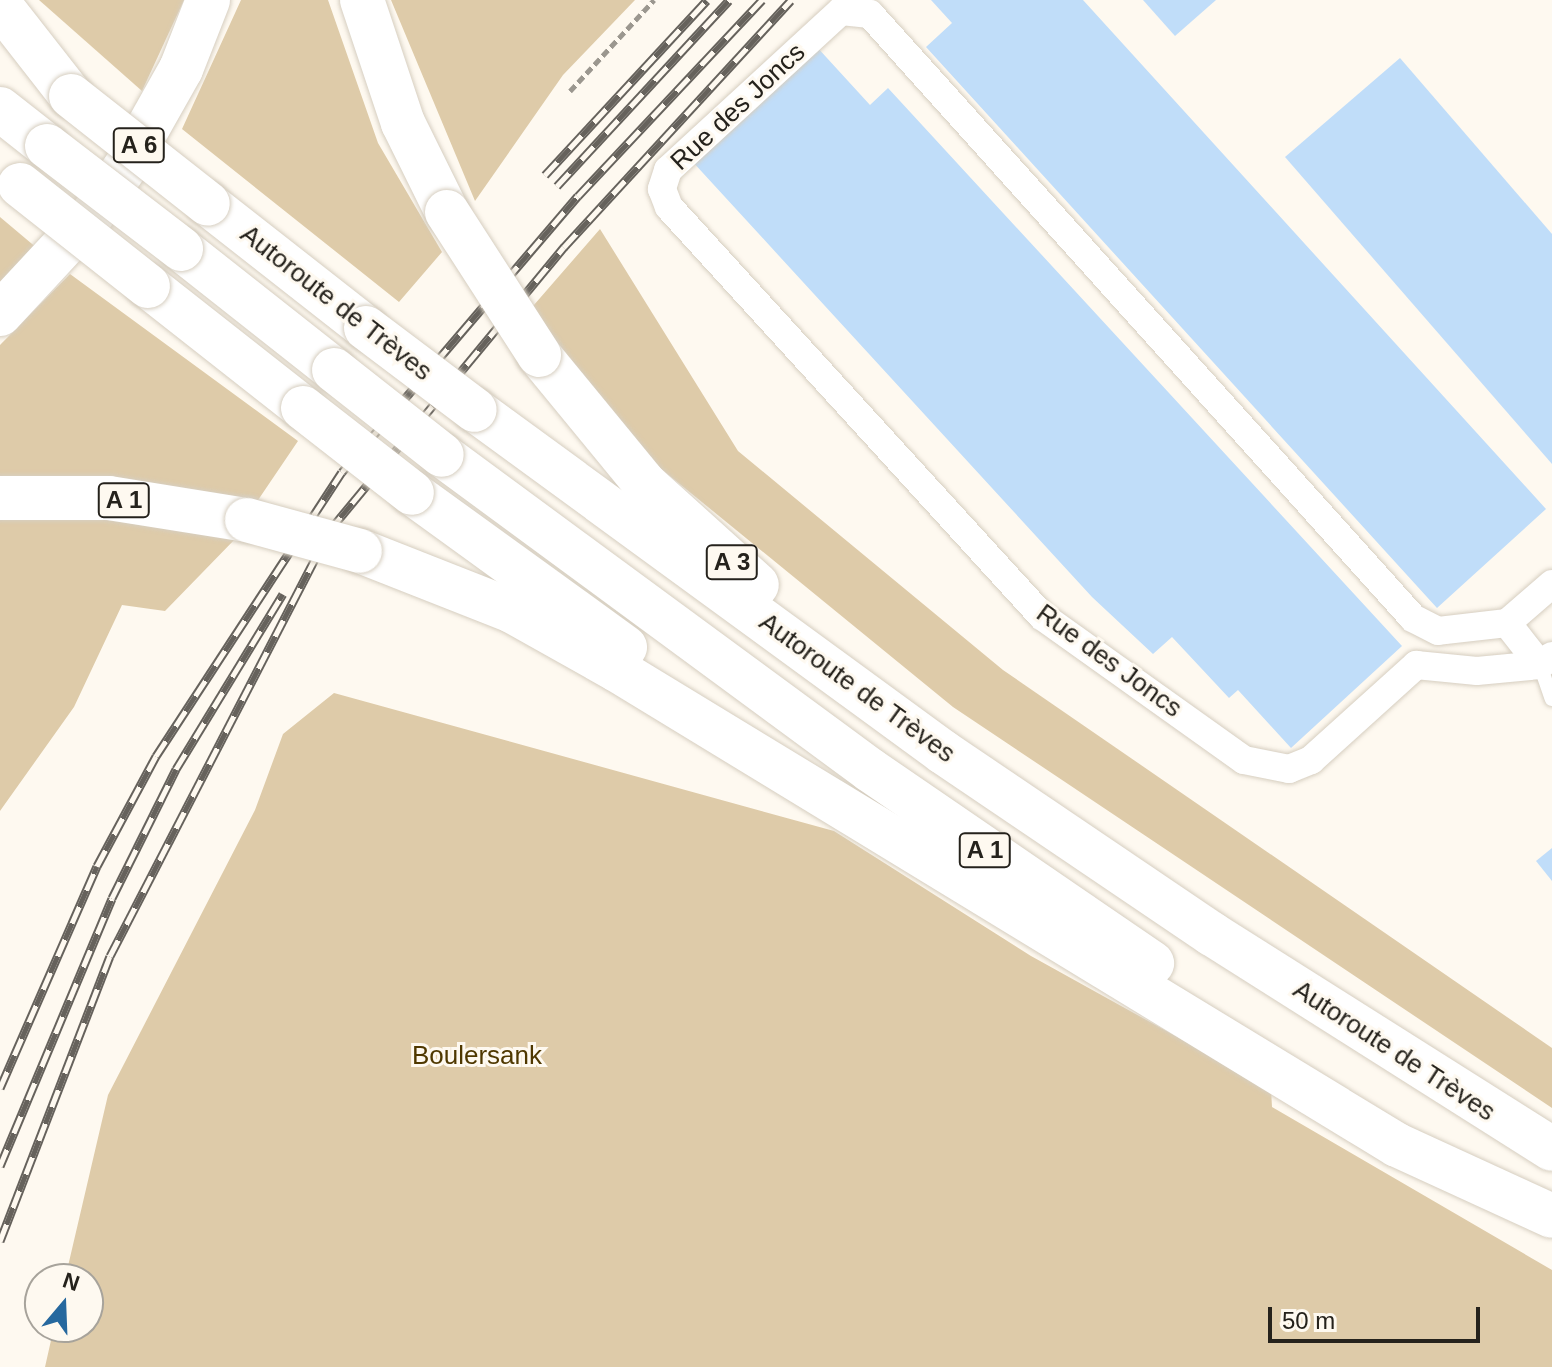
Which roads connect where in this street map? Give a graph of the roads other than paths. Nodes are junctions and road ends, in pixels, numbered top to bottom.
1 (208, 0) edge
2 (362, 0) edge
3 (0, 5) edge
4 (0, 42) edge
5 (71, 96) junction
6 (0, 109) edge
7 (10, 177) edge
8 (0, 314) edge
9 (0, 498) edge
10 (1552, 584) edge
11 (1507, 623) junction
12 (1546, 660) edge
13 (1552, 699) edge
14 (943, 752) junction
15 (837, 801) junction
16 (1552, 1149) edge
17 (1552, 1208) edge
18 (1552, 1216) edge

1 - 8 highway, A 6
2 - 14 highway, A 3, bridge
3 - 5 highway
4 - 5 highway, Autoroute de Trèves / A 1
5 - 14 highway, Autoroute de Trèves / A 1, bridge
6 - 17 highway, Autoroute de Trèves / A 1, bridge
7 - 15 highway, A 1, bridge
9 - 15 highway, A 1, bridge
10 - 11 street
11 - 12 street
11 - 12 street, Rue des Joncs
12 - 13 lane
14 - 16 highway, Autoroute de Trèves / A 1
15 - 18 highway, A 1

